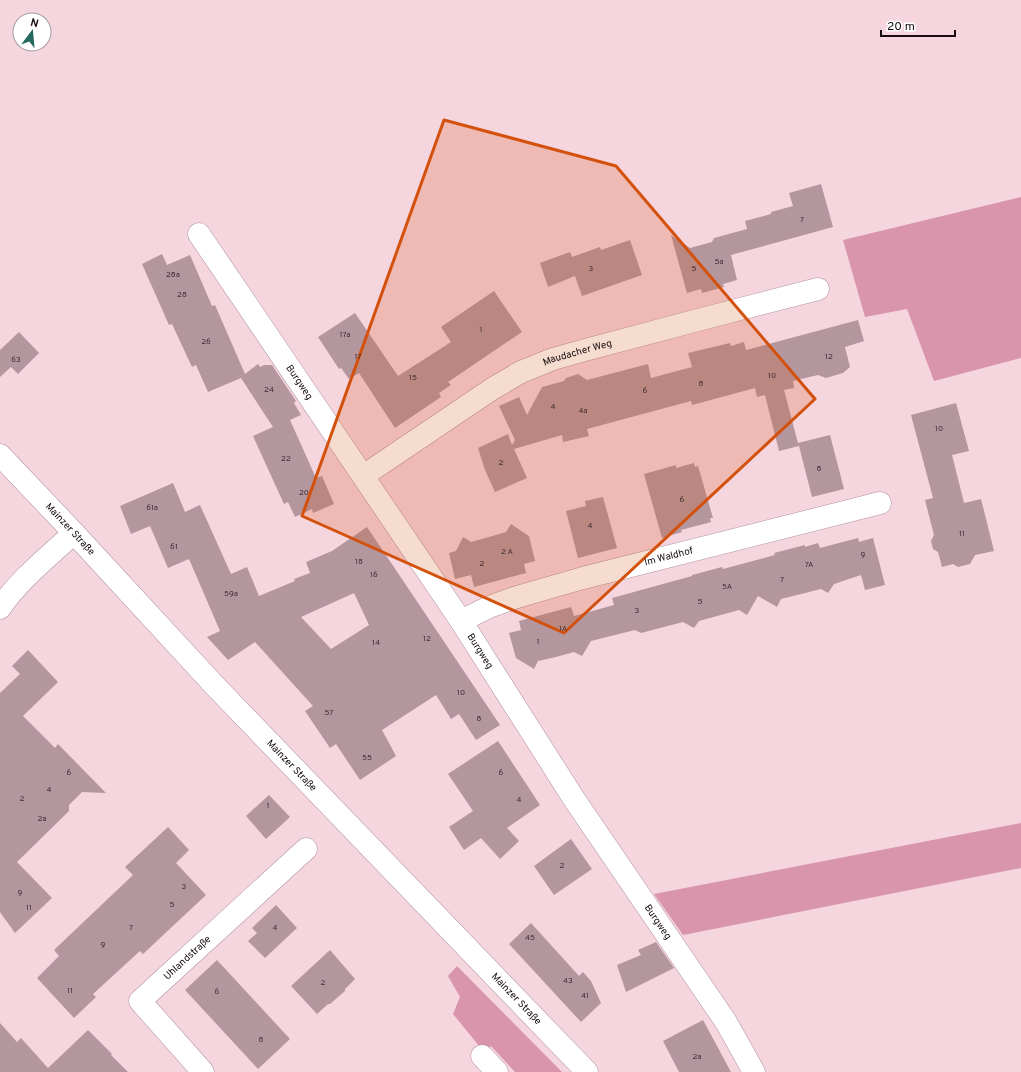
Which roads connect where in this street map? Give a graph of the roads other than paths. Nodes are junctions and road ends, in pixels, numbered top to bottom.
1 (199, 234) dead end
2 (818, 289) dead end
3 (0, 455) edge
4 (363, 476) junction
5 (880, 503) dead end
6 (74, 533) junction
7 (0, 608) edge
8 (461, 621) junction
9 (306, 849) dead end
10 (482, 1056) dead end
11 (203, 1072) edge
12 (497, 1072) edge
13 (586, 1072) edge
14 (754, 1072) edge

1 - 4 street, Burgweg
2 - 4 street, Maudacher Weg
3 - 6 street, Mainzer Straße
4 - 8 street, Burgweg
5 - 8 street, Im Waldhof
6 - 7 street
6 - 13 street, Mainzer Straße
8 - 14 street, Burgweg
9 - 11 street, Uhlandstraße
10 - 12 street

